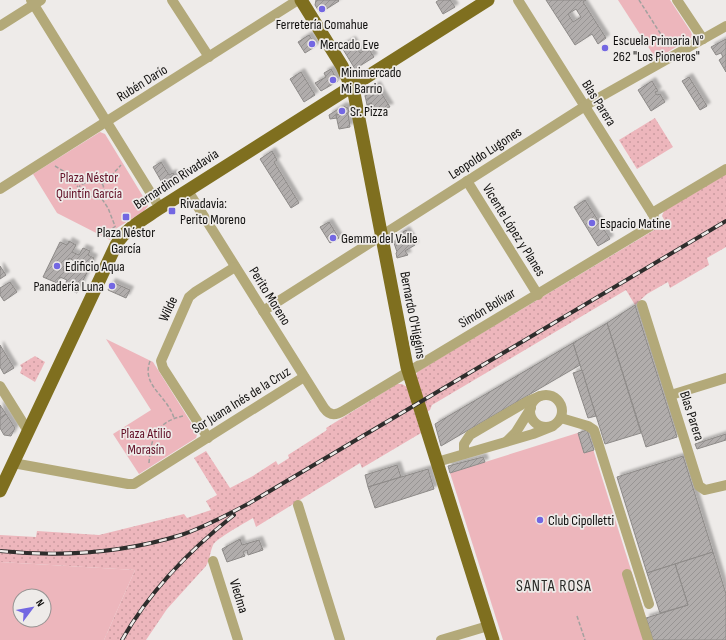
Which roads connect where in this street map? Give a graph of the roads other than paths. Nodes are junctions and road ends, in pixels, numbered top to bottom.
1 (172, 0) edge
2 (300, 0) edge
3 (488, 0) edge
4 (518, 0) edge
5 (677, 0) edge
6 (35, 2) edge
7 (0, 26) edge
8 (726, 26) edge
9 (703, 40) junction
10 (209, 57) junction
11 (352, 86) junction
12 (585, 106) junction
13 (107, 122) junction
14 (726, 169) edge
15 (467, 181) junction
16 (0, 189) edge
17 (188, 191) junction
18 (160, 208) junction
19 (653, 217) junction
20 (382, 235) junction
21 (236, 267) junction
22 (538, 295) junction
23 (642, 306) dead end
24 (263, 311) junction
25 (408, 372) junction
26 (304, 377) junction
27 (726, 378) edge
28 (0, 386) edge
29 (671, 395) junction
30 (540, 396) junction
31 (531, 408) junction
32 (332, 414) joint
33 (561, 418) junction
34 (553, 426) junction
35 (28, 431) junction
36 (208, 438) junction
37 (506, 442) junction
38 (464, 454) junction
39 (437, 462) junction
40 (13, 463) junction
41 (726, 485) edge
42 (0, 491) edge
43 (298, 505) dead end
44 (213, 561) dead end
45 (627, 574) dead end
46 (649, 604) dead end
47 (488, 626) junction
48 (238, 640) edge
49 (340, 640) edge
50 (441, 640) edge
51 (493, 640) edge
52 (648, 640) edge

1 - 10 street
2 - 10 street, Rubén Darío
2 - 11 main road, Bernardo O'Higgins
3 - 11 main road, Bernardino Rivadavia
4 - 12 street, Blas Parera
5 - 9 street
6 - 7 street
6 - 13 street
8 - 9 street, Leopoldo Lugones
9 - 12 street, Leopoldo Lugones
10 - 13 street, Rubén Darío
11 - 17 main road, Bernardino Rivadavia
11 - 20 main road, Bernardo O'Higgins
12 - 15 street, Leopoldo Lugones
12 - 19 street, Blas Parera
13 - 16 street, Rubén Darío
13 - 18 street
14 - 19 street, Simón Bolívar
15 - 20 street, Leopoldo Lugones
15 - 22 street, Vicente López y Planes
17 - 18 main road, Bernardino Rivadavia
17 - 21 street, Perito Moreno
18 - 35 main road, Bernardino Rivadavia
19 - 22 street, Simón Bolívar
20 - 24 street, Leopoldo Lugones
20 - 25 main road, Bernardo O'Higgins
21 - 24 street, Perito Moreno
21 - 36 street, Wilde
22 - 25 street, Simón Bolívar
23 - 29 street, Blas Parera
24 - 26 street, Perito Moreno
25 - 32 street, Simón Bolívar
25 - 39 main road, Bernardo O'Higgins
26 - 32 street, Perito Moreno
26 - 36 street, Sor Juana Inés de la Cruz
27 - 29 street
28 - 35 street
29 - 41 street, Blas Parera
30 - 31 street
30 - 33 street
30 - 38 street
31 - 34 street
31 - 37 street
33 - 34 street
33 - 46 street
34 - 37 street
35 - 40 main road, Bernardino Rivadavia
36 - 40 street, Sor Juana Inés de la Cruz
37 - 38 street
38 - 39 street
39 - 47 main road, Bernardo O'Higgins
40 - 42 main road, Bernardino Rivadavia
43 - 49 street
44 - 48 street, Viedma
45 - 52 street
47 - 50 street
47 - 51 main road, Bernardo O'Higgins

